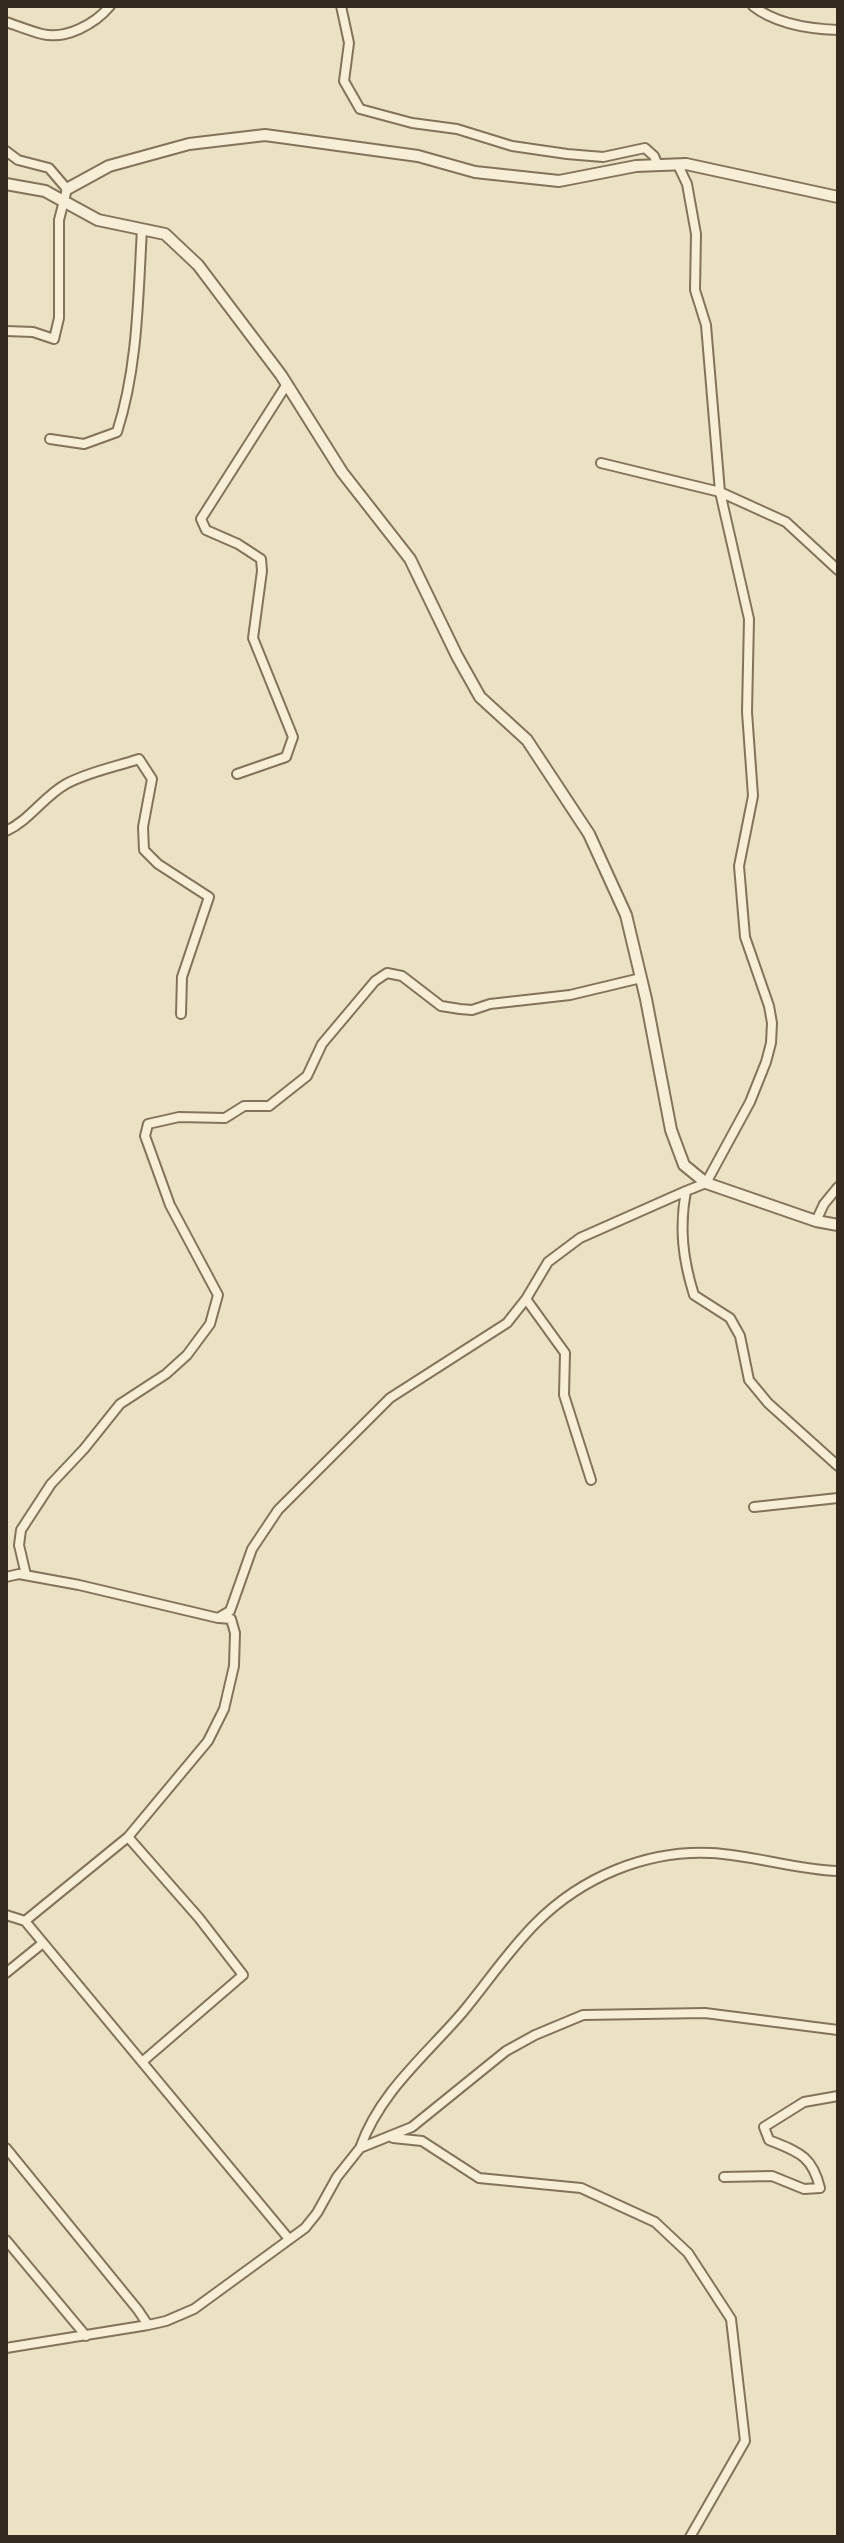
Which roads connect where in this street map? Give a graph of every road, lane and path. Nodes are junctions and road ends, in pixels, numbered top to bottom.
1 (110, 6) edge
2 (341, 6) edge
3 (753, 6) edge
4 (6, 22) edge
5 (838, 30) edge
6 (6, 151) edge
7 (658, 165) junction
8 (678, 165) junction
9 (6, 184) edge
10 (67, 189) junction
11 (838, 197) edge
12 (64, 201) junction
13 (142, 229) junction
14 (6, 331) edge
15 (287, 384) junction
16 (50, 439) dead end
17 (601, 463) dead end
18 (720, 492) junction
19 (838, 570) edge
20 (237, 774) dead end
21 (6, 831) edge
22 (641, 978) junction
23 (181, 1014) dead end
24 (706, 1183) junction
25 (838, 1187) edge
26 (686, 1191) junction
27 (816, 1221) junction
28 (838, 1225) edge
29 (526, 1299) junction
30 (838, 1466) edge
31 (591, 1480) dead end
32 (838, 1498) edge
33 (754, 1507) dead end
34 (26, 1575) junction
35 (6, 1577) edge
36 (218, 1618) junction
37 (128, 1837) junction
38 (838, 1871) edge
39 (6, 1915) edge
40 (25, 1921) junction
41 (43, 1943) junction
42 (6, 1973) edge
43 (838, 2030) edge
44 (142, 2062) junction
45 (838, 2096) edge
46 (389, 2138) junction
47 (6, 2148) edge
48 (360, 2148) junction
49 (724, 2177) dead end
50 (289, 2239) junction
51 (6, 2240) edge
52 (148, 2325) junction
53 (86, 2336) junction
54 (6, 2348) edge
55 (690, 2537) edge

1 - 4 street
2 - 7 street
3 - 5 street
6 - 10 street
7 - 8 street
7 - 10 street
8 - 11 street
8 - 18 street
9 - 12 street
10 - 12 street
12 - 13 street
12 - 14 street
13 - 15 street
13 - 16 street
15 - 20 street
15 - 22 street
17 - 18 street
18 - 19 street
18 - 24 street
21 - 23 street
22 - 24 street
22 - 34 street
24 - 26 street
24 - 27 street
25 - 27 street
26 - 29 street
26 - 30 street
27 - 28 street
29 - 31 street
29 - 36 street
32 - 33 street
34 - 35 street
34 - 36 street
36 - 37 street
37 - 40 street
37 - 44 street
38 - 48 street
39 - 40 street
40 - 41 street
41 - 42 street
41 - 44 street
43 - 46 street
44 - 50 street
45 - 49 street
46 - 48 street
46 - 55 street
47 - 52 street
48 - 50 street
50 - 52 street
51 - 53 street
52 - 53 street
53 - 54 street

